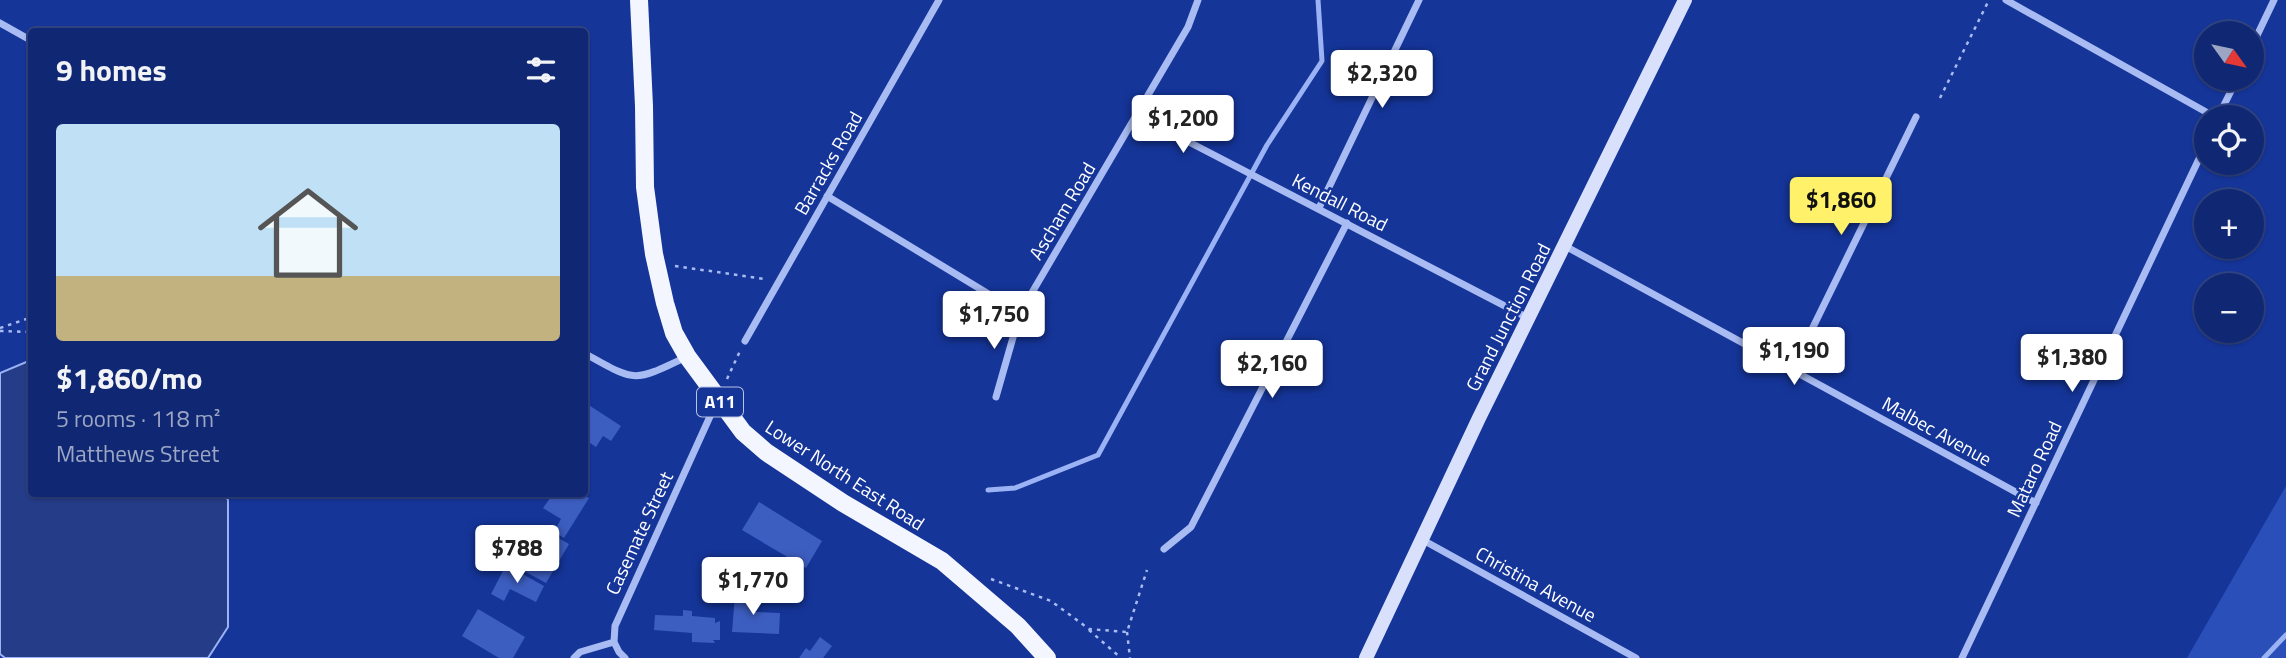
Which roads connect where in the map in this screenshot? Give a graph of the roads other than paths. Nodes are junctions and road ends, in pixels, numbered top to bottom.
1 (639, 0) edge
2 (939, 0) edge
3 (1198, 0) edge
4 (1419, 0) edge
5 (1685, 0) edge
6 (2006, 0) edge
7 (2274, 0) edge
8 (2264, 21) edge
9 (0, 23) edge
10 (28, 39) edge
11 (2195, 105) edge
12 (1137, 115) junction
13 (1916, 117) dead end
14 (2194, 169) edge
15 (827, 196) junction
16 (1319, 208) junction
17 (1347, 223) junction
18 (1565, 246) junction
19 (1020, 313) junction
20 (1529, 318) junction
21 (745, 341) road end
22 (588, 355) edge
23 (687, 356) junction
24 (1792, 370) junction
25 (996, 397) dead end
26 (718, 399) junction
27 (2036, 503) junction
28 (1420, 538) junction
29 (1164, 549) dead end
30 (614, 642) junction
31 (1366, 656) edge
32 (574, 658) edge
33 (625, 658) edge
34 (1047, 658) edge
35 (1636, 658) edge
36 (1962, 658) edge

1 - 23 main road, Lower North East Road / A11
2 - 15 street, Barracks Road
3 - 12 street, Ascham Road
4 - 16 street
5 - 18 main road, Grand Junction Road
6 - 11 street
7 - 8 street
9 - 10 street
12 - 16 street, Kendall Road
12 - 19 street, Ascham Road
13 - 24 street
14 - 27 street, Mataro Road
15 - 19 street
15 - 21 street, Barracks Road
16 - 17 street, Kendall Road
17 - 20 street, Kendall Road
17 - 29 street
18 - 20 main road, Grand Junction Road
18 - 24 street, Malbec Avenue
19 - 25 street, Ascham Road
20 - 28 main road, Grand Junction Road
22 - 23 street
23 - 26 main road, Lower North East Road / A11
24 - 27 street, Malbec Avenue
26 - 30 street, Casemate Street
26 - 34 main road, Lower North East Road / A11
27 - 36 street, Mataro Road
28 - 31 main road, Grand Junction Road
28 - 35 street, Christina Avenue
30 - 32 street
30 - 33 street

